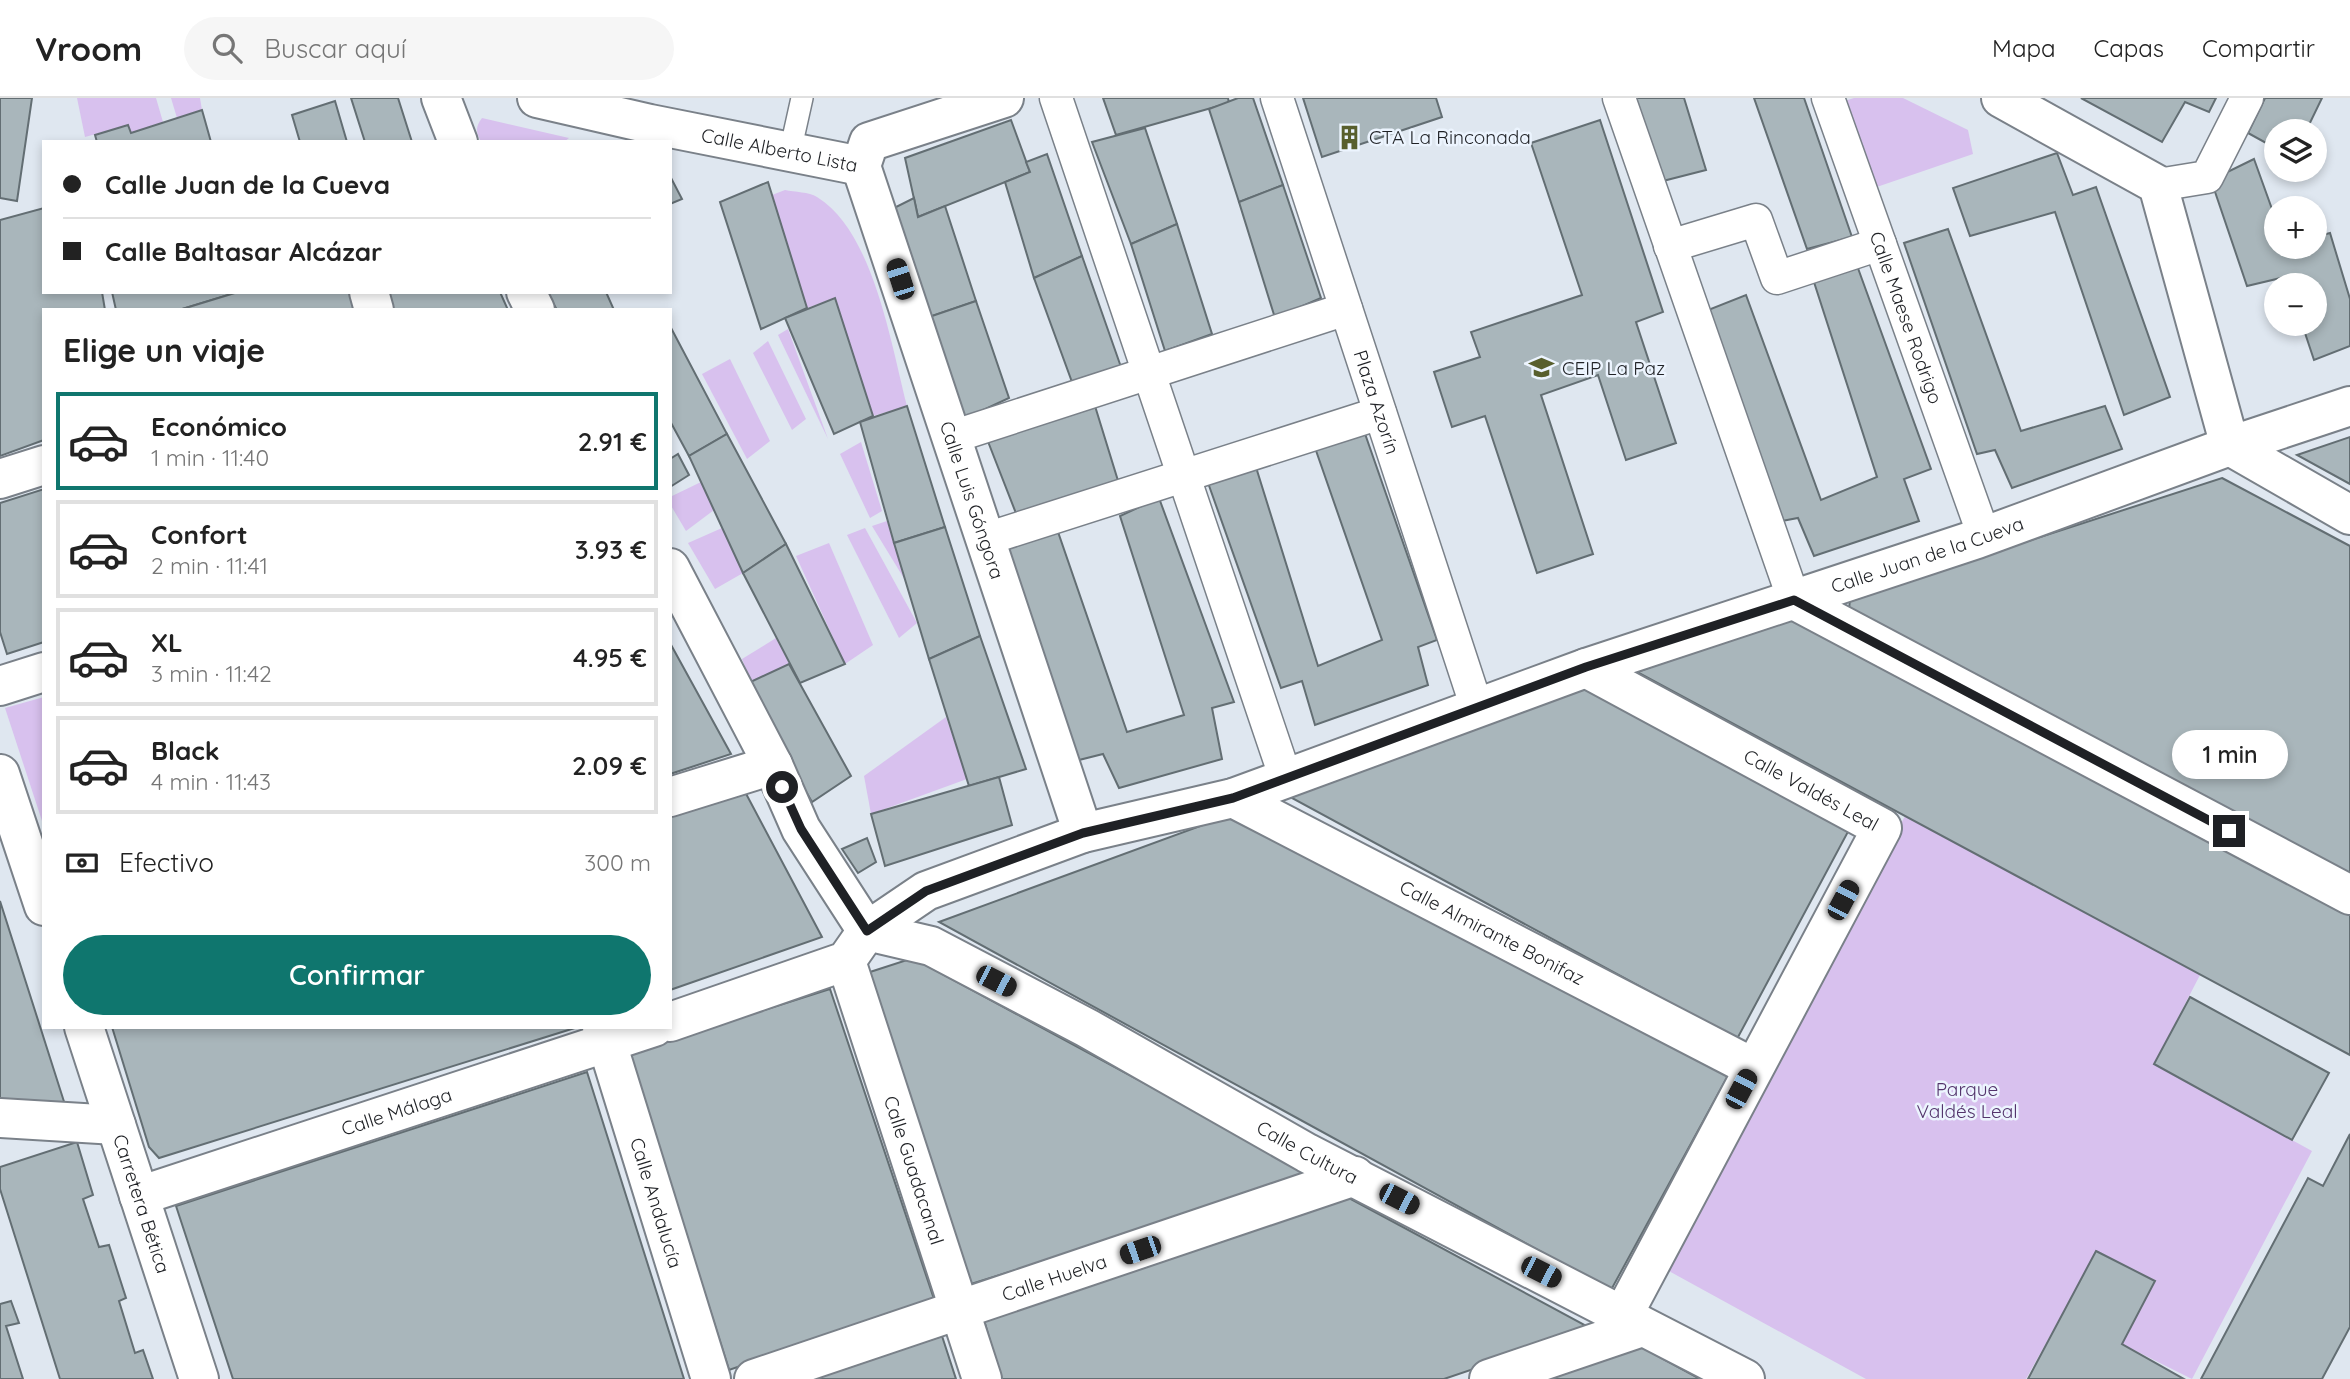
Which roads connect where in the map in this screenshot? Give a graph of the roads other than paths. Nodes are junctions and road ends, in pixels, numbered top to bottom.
1 (440, 98) edge
2 (537, 98) edge
3 (802, 98) edge
4 (1004, 98) edge
5 (1056, 98) edge
6 (1277, 98) edge
7 (1619, 98) edge
8 (1828, 98) edge
9 (2001, 98) edge
10 (2247, 98) edge
11 (650, 124) junction
12 (457, 140) edge
13 (620, 140) edge
14 (790, 152) junction
15 (861, 166) junction
16 (2158, 185) junction
17 (1880, 244) junction
18 (1670, 246) junction
19 (1346, 310) junction
20 (1149, 373) junction
21 (2350, 406) edge
22 (1380, 413) junction
23 (952, 437) junction
24 (2230, 446) junction
25 (42, 466) edge
26 (1184, 476) junction
27 (0, 479) edge
28 (2350, 515) edge
29 (1984, 536) junction
30 (986, 540) junction
31 (672, 572) edge
32 (1794, 600) junction
33 (1586, 667) junction
34 (42, 673) edge
35 (0, 686) edge
36 (1477, 708) junction
37 (773, 765) junction
38 (0, 775) edge
39 (1286, 779) junction
40 (672, 796) edge
41 (1233, 798) junction
42 (1083, 833) junction
43 (2350, 895) edge
44 (42, 900) edge
45 (856, 946) junction
46 (672, 1021) edge
47 (85, 1029) edge
48 (642, 1029) edge
49 (605, 1035) edge
50 (1752, 1067) junction
51 (0, 1118) edge
52 (116, 1125) junction
53 (1355, 1176) junction
54 (139, 1196) junction
55 (960, 1312) junction
56 (1632, 1321) junction
57 (199, 1379) edge
58 (711, 1379) edge
59 (754, 1379) edge
60 (982, 1379) edge
61 (1489, 1379) edge
62 (1745, 1379) edge

1 - 12 street
2 - 11 street, Calle Alberto Lista
3 - 14 lane
4 - 15 street, Calle Alberto Lista
5 - 20 street
6 - 19 street, Plaza Azorín
7 - 18 street
8 - 17 street, Calle Maese Rodrigo
9 - 16 street
10 - 16 street
11 - 13 street
11 - 14 street, Calle Alberto Lista
14 - 15 street, Calle Alberto Lista
15 - 23 street, Calle Luis Góngora
16 - 24 street
17 - 18 street
17 - 29 street, Calle Maese Rodrigo
18 - 32 street
19 - 20 street
19 - 22 street, Plaza Azorín
20 - 23 street
20 - 26 street
21 - 24 street, Calle Juan de la Cueva
22 - 26 street
22 - 36 street, Plaza Azorín
23 - 30 street, Calle Luis Góngora
24 - 28 street
24 - 29 street, Calle Juan de la Cueva
25 - 27 street
26 - 30 street
26 - 39 street
29 - 32 street, Calle Juan de la Cueva
30 - 42 street, Calle Luis Góngora
31 - 37 street
32 - 33 street, Calle Juan de la Cueva
32 - 43 street
33 - 36 street, Calle Juan de la Cueva
33 - 50 street, Calle Valdés Leal
34 - 35 street
36 - 39 street, Calle Juan de la Cueva
37 - 40 street
37 - 45 street
38 - 44 street
39 - 41 street, Calle Juan de la Cueva
41 - 42 street, Calle Juan de la Cueva
41 - 50 street, Calle Almirante Bonifaz
42 - 45 street, Calle Juan de la Cueva
45 - 46 street
45 - 53 street, Calle Cultura
45 - 55 street, Calle Guadacanal
47 - 52 street, Carretera Bética
48 - 49 street, Calle Málaga
49 - 54 street, Calle Málaga
49 - 58 street, Calle Andalucía
50 - 56 street, Calle Valdés Leal
51 - 52 street
52 - 54 street, Carretera Bética
53 - 55 street, Calle Huelva
53 - 56 street, Calle Cultura
54 - 57 street, Carretera Bética
55 - 59 street, Calle Huelva
55 - 60 street, Calle Guadacanal
56 - 61 street
56 - 62 street, Calle Cultura

